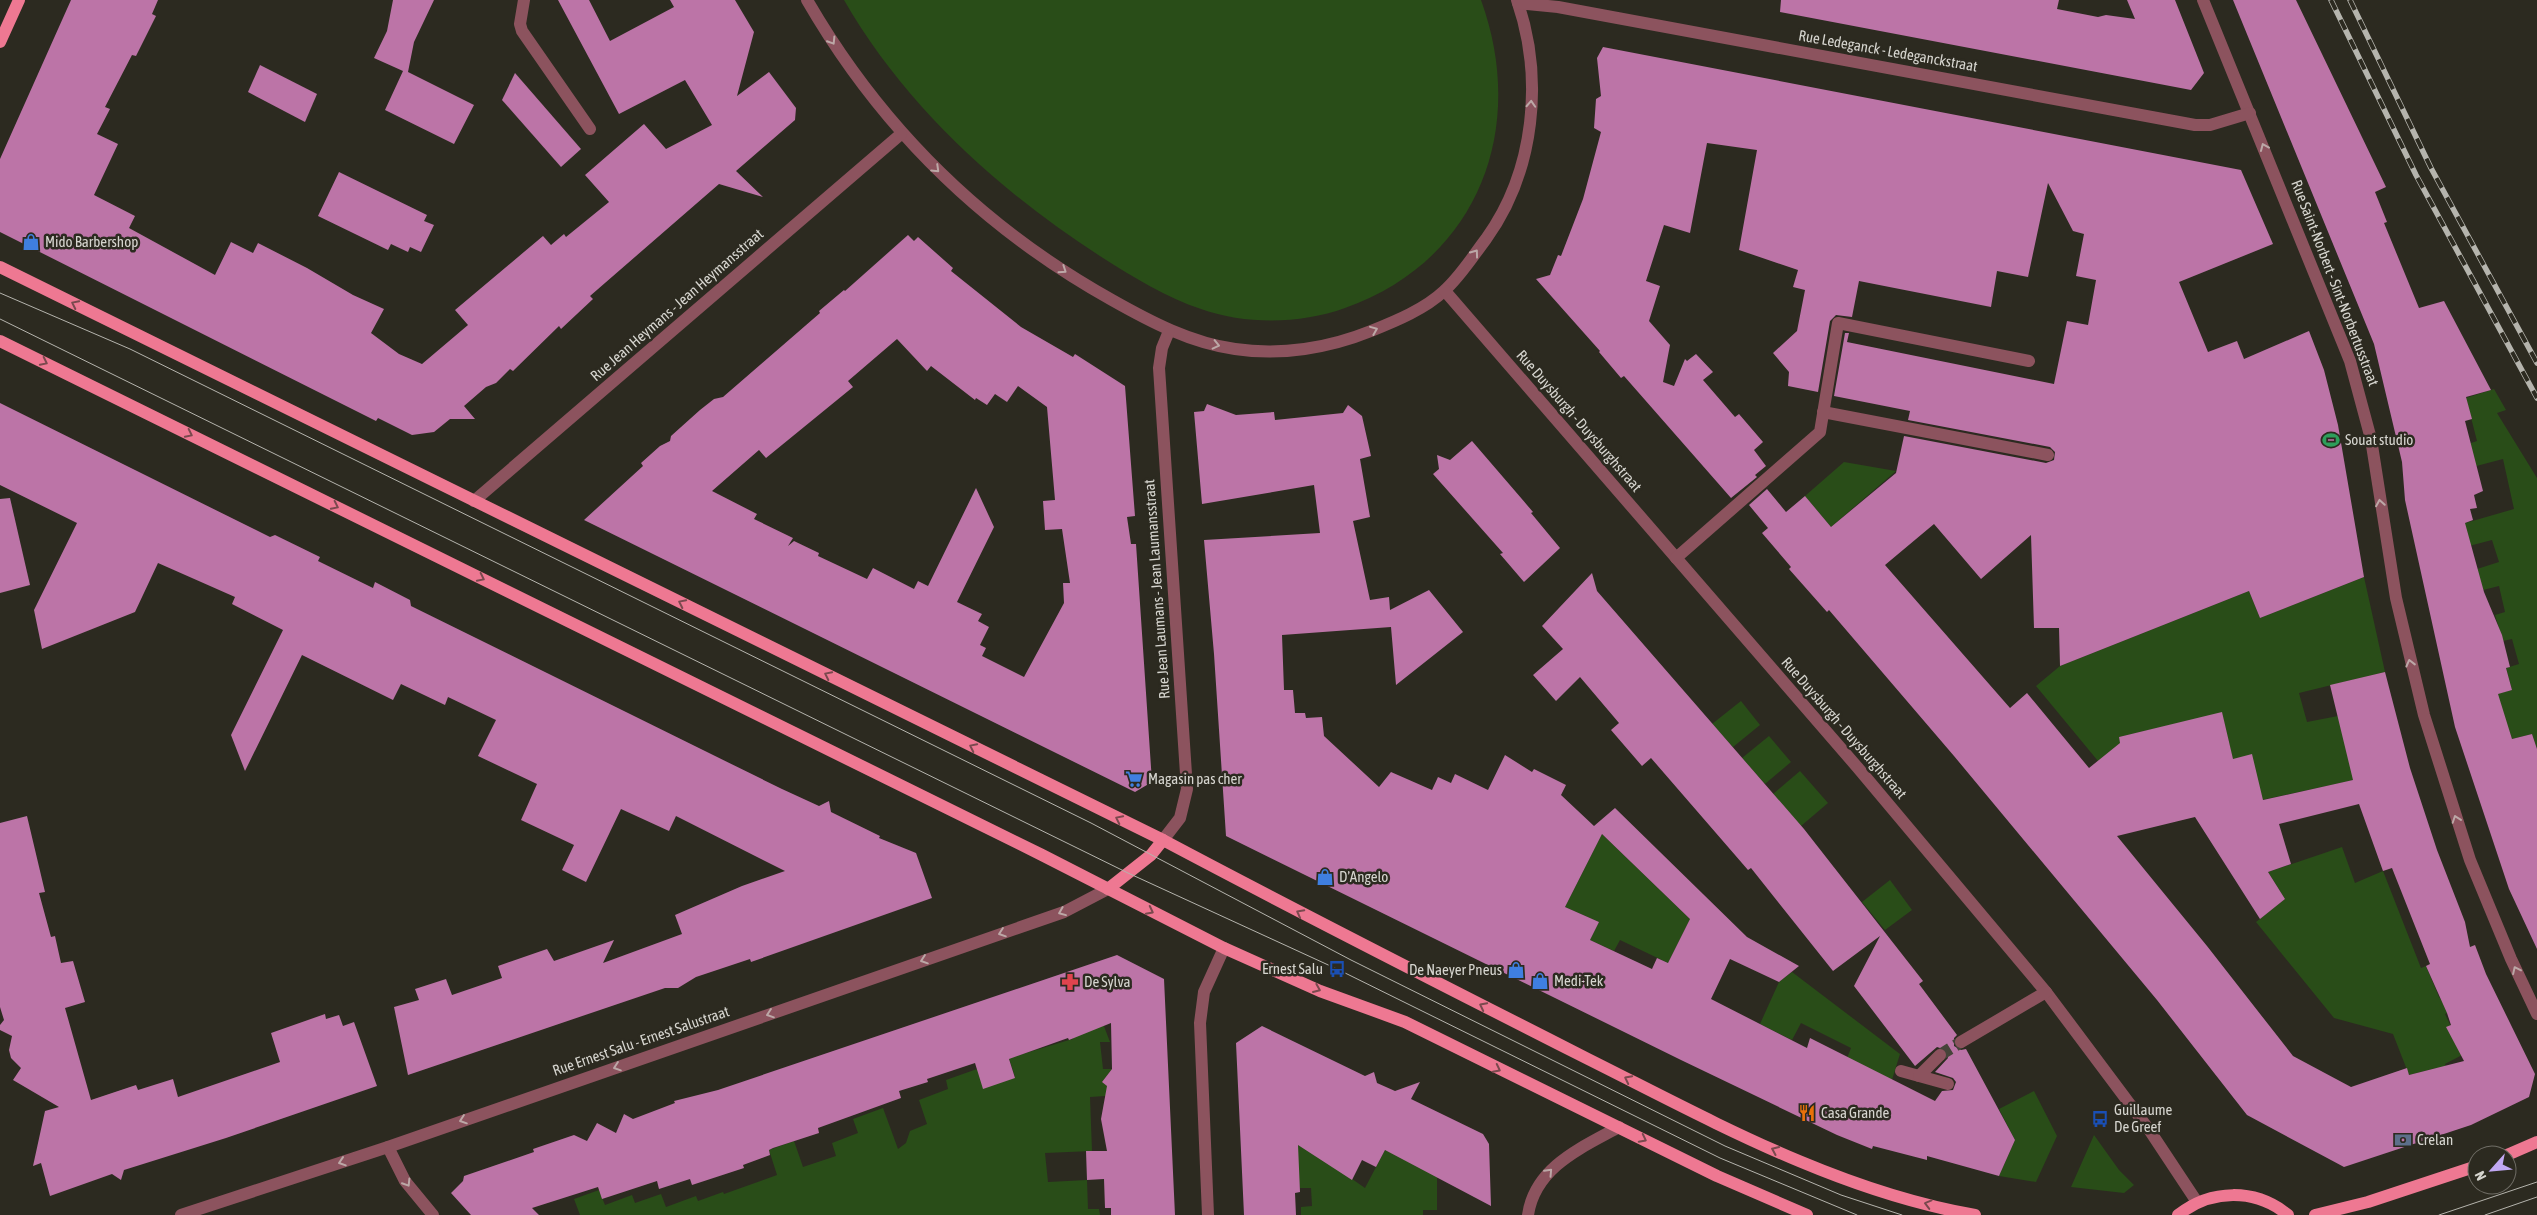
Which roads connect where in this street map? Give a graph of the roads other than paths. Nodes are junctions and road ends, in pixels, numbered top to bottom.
1 (19, 0) edge
2 (524, 0) edge
3 (807, 0) edge
4 (2203, 0) edge
5 (1518, 2) edge
6 (0, 42) edge
7 (2250, 113) junction
8 (590, 128) dead end
9 (901, 134) junction
10 (0, 267) edge
11 (1445, 291) junction
12 (1169, 331) junction
13 (0, 341) edge
14 (2029, 361) dead end
15 (1823, 412) junction
16 (2048, 455) dead end
17 (474, 501) junction
18 (1676, 558) junction
19 (1163, 840) junction
20 (1108, 889) junction
21 (1224, 948) junction
22 (2046, 992) junction
23 (2537, 1014) edge
24 (1961, 1042) tunnel mouth
25 (1940, 1055) tunnel mouth
26 (1901, 1070) dead end
27 (1919, 1076) junction
28 (1948, 1084) dead end
29 (1619, 1127) junction
30 (2537, 1142) edge
31 (388, 1147) junction
32 (2517, 1151) edge
33 (2467, 1169) edge
34 (2197, 1202) junction
35 (181, 1215) edge
36 (433, 1215) edge
37 (1208, 1215) edge
38 (1528, 1215) edge
39 (1808, 1215) edge
40 (1975, 1215) edge
41 (2178, 1215) edge
42 (2288, 1215) edge
43 (2315, 1215) edge

1 - 6 main road
2 - 8 street
3 -> 9 street
4 - 7 street, Rue Saint-Norbert - Sint-Norbertusstraat
5 - 7 street, Rue Ledeganck - Ledeganckstraat
11 -> 5 street
23 -> 7 street, Rue Saint-Norbert - Sint-Norbertusstraat
9 -> 12 street
9 - 17 street, Rue Jean Heymans - Jean Heymansstraat
17 -> 10 main road
12 -> 11 street
11 - 18 street, Rue Duysburgh - Duysburghstraat
12 - 19 street, Rue Jean Laumans - Jean Laumansstraat
13 -> 20 main road
14 - 15 street
15 - 16 street
15 - 18 street
19 -> 17 main road
18 - 22 street, Rue Duysburgh - Duysburghstraat
19 - 20 main road
40 -> 19 main road
20 -> 21 main road
20 -> 31 street, Rue Ernest Salu - Ernest Salustraat
21 -> 29 main road
21 - 37 street
22 - 24 street
22 - 34 street, Rue Duysburgh - Duysburghstraat
25 - 27 street
26 - 27 street
27 - 28 street
38 -> 29 street
29 -> 39 main road
30 - 32 main road
31 -> 35 street, Rue Ernest Salu - Ernest Salustraat
31 -> 36 street
33 - 43 main road
34 - 41 main road
34 - 42 main road

